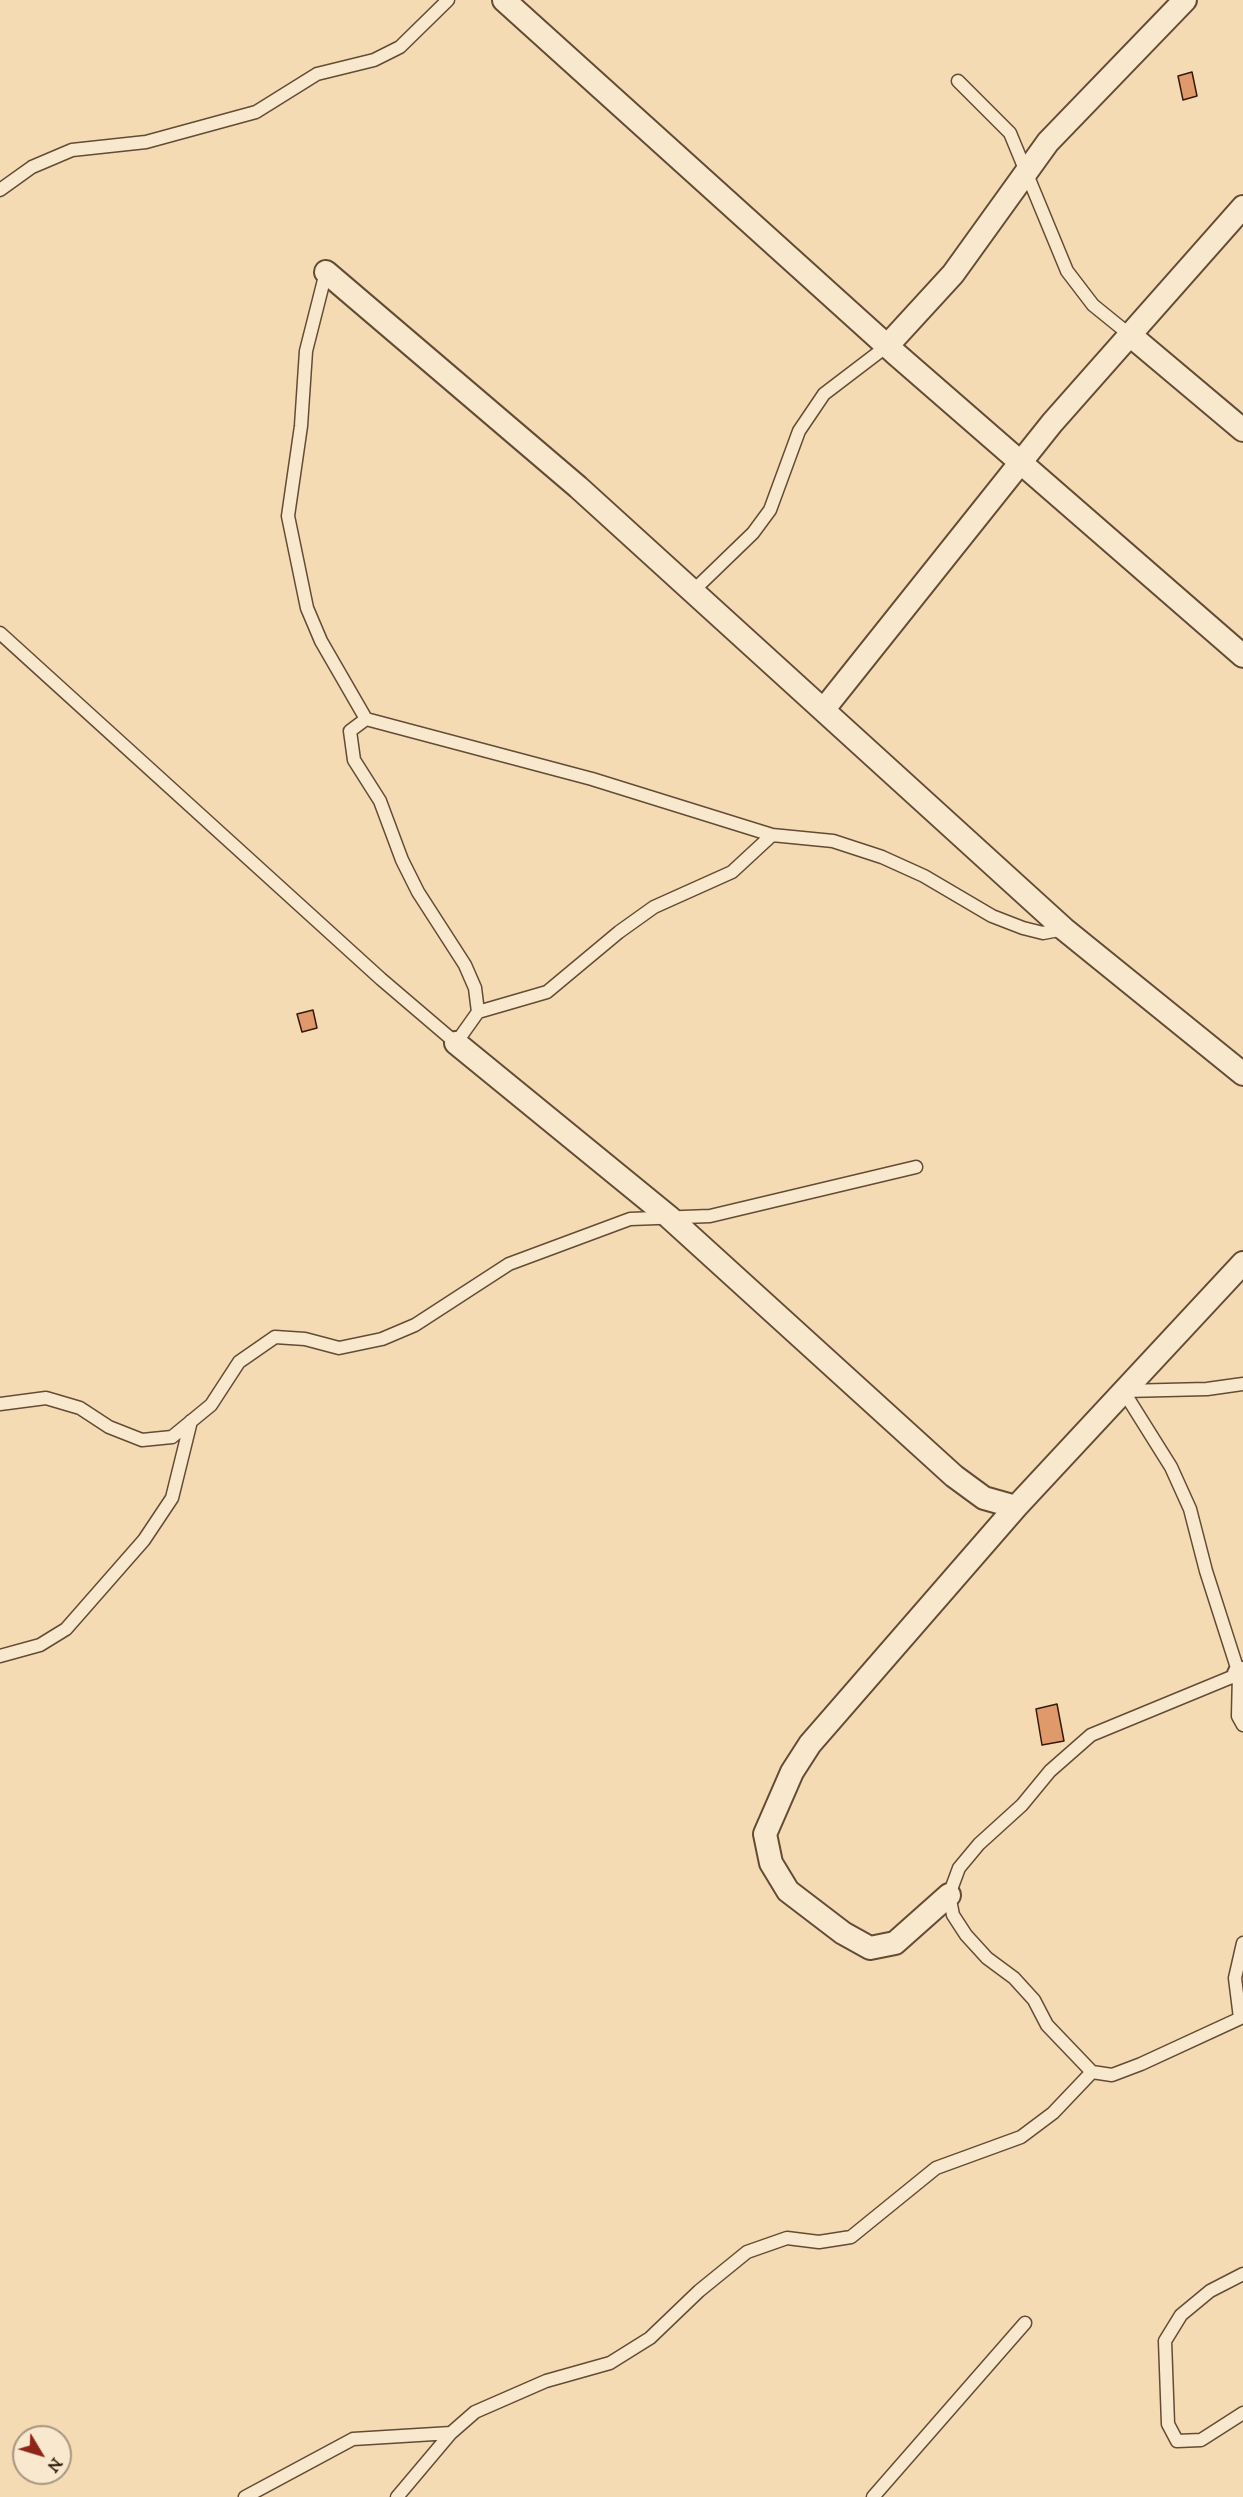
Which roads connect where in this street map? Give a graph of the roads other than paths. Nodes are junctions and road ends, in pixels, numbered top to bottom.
1 (448, 0) edge
2 (504, 0) edge
3 (1185, 0) edge
4 (958, 81) dead end
5 (1027, 173) junction
6 (0, 190) edge
7 (1243, 207) edge
8 (326, 272) joint
9 (1130, 335) junction
10 (887, 346) junction
11 (1243, 430) edge
12 (1020, 463) junction
13 (693, 591) junction
14 (0, 633) edge
15 (1243, 656) edge
16 (824, 709) junction
17 (366, 719) junction
18 (772, 836) junction
19 (1064, 929) junction
20 (478, 1012) junction
21 (456, 1044) junction
22 (1243, 1074) edge
23 (916, 1167) dead end
24 (669, 1216) junction
25 (1243, 1263) edge
26 (1243, 1384) edge
27 (1124, 1392) junction
28 (0, 1404) edge
29 (191, 1421) junction
30 (1016, 1507) junction
31 (0, 1656) edge
32 (1241, 1673) edge
33 (1243, 1725) edge
34 (949, 1895) junction
35 (1243, 1943) edge
36 (1242, 2018) edge
37 (1092, 2072) junction
38 (1243, 2274) edge
39 (1025, 2323) dead end
40 (1243, 2413) edge
41 (451, 2433) junction
42 (245, 2497) edge
43 (397, 2497) edge
44 (873, 2497) edge

1 - 6 lane
2 - 10 street
3 - 5 street
4 - 5 lane
5 - 9 lane
5 - 10 street
7 - 9 street
8 - 13 street
8 - 17 lane
9 - 11 street
9 - 12 street
10 - 12 street
10 - 13 lane
12 - 15 street
12 - 16 street
13 - 16 street
14 - 21 lane
16 - 19 street
17 - 18 lane
17 - 20 lane
18 - 19 lane
18 - 20 lane
19 - 22 street
20 - 21 lane
21 - 24 street
23 - 24 lane
24 - 29 lane
24 - 30 street
25 - 27 street
26 - 27 lane
27 - 30 street
27 - 32 lane
28 - 29 lane
29 - 31 lane
30 - 34 street
32 - 33 lane
32 - 34 lane
34 - 37 lane
35 - 36 lane
36 - 37 lane
37 - 41 lane
38 - 40 lane
39 - 44 lane
41 - 42 lane
41 - 43 lane

